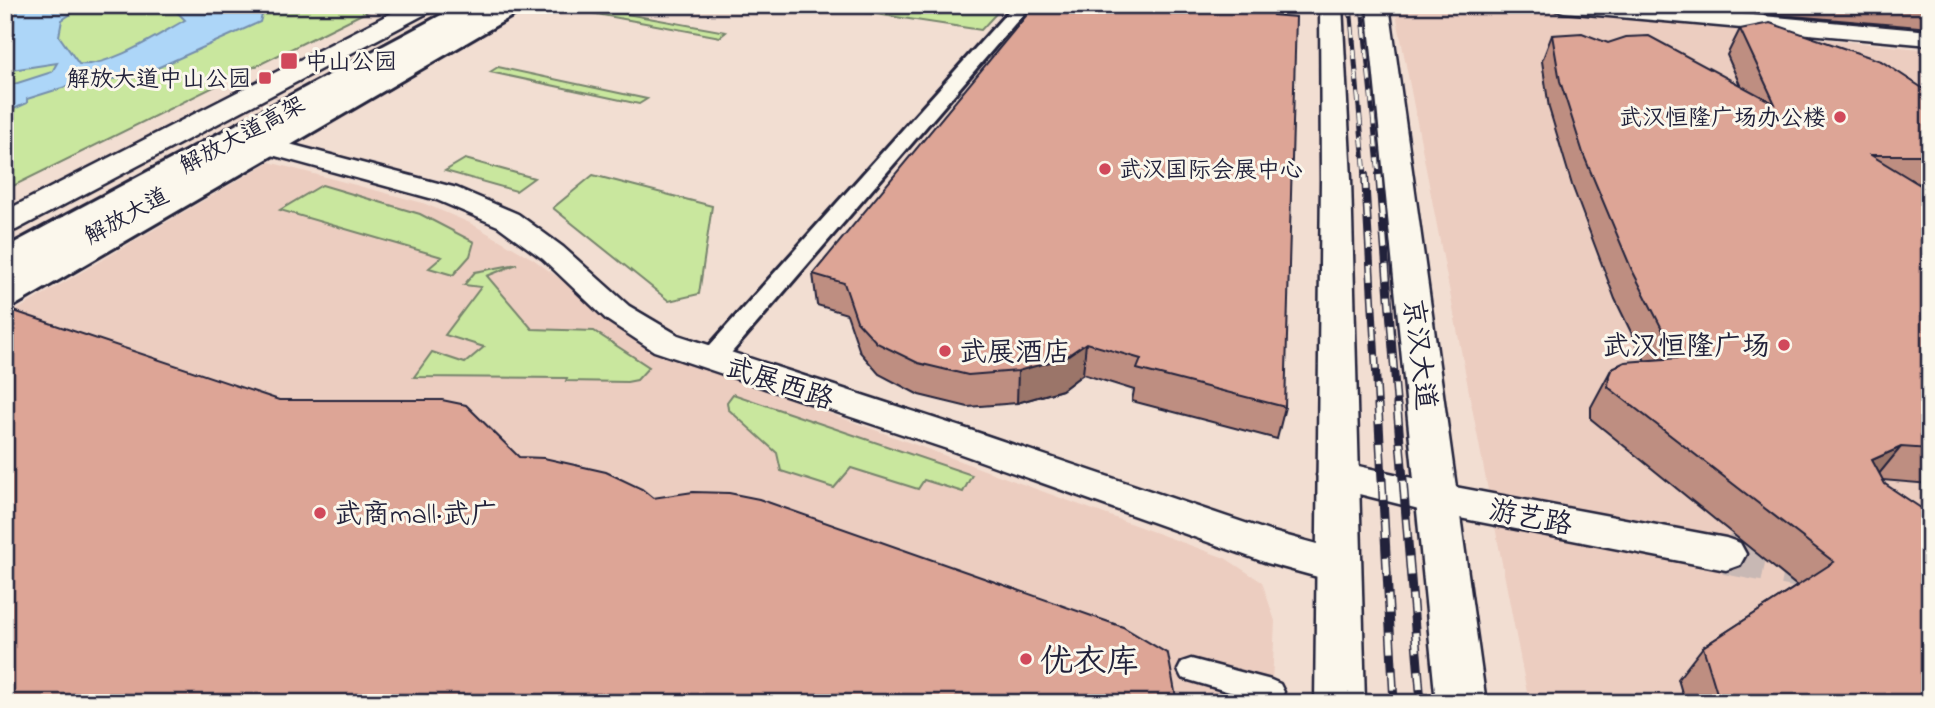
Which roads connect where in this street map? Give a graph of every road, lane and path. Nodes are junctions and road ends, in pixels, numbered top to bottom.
1 (425, 5) edge
2 (458, 5) edge
3 (478, 5) edge
4 (503, 5) edge
5 (523, 5) edge
6 (1023, 5) edge
7 (1331, 5) edge
8 (1378, 5) edge
9 (1564, 5) edge
10 (1930, 38) edge
11 (263, 145) junction
12 (5, 223) edge
13 (5, 247) edge
14 (5, 262) edge
15 (5, 283) edge
16 (5, 301) edge
17 (711, 360) junction
18 (1336, 475) junction
19 (1439, 499) junction
20 (1726, 554) tunnel mouth
21 (1336, 565) junction
22 (1191, 670) dead end
23 (1271, 692) dead end
24 (1340, 703) edge
25 (1461, 703) edge

1 - 12 main road, 解放大道
2 - 13 main road, 解放大道高架
3 - 14 main road, 解放大道高架
4 - 11 main road, 解放大道
5 - 11 street
6 - 17 street
7 - 18 main road
8 - 19 main road, 京汉大道
9 - 10 main road
11 - 15 main road, 解放大道
11 - 16 street
11 - 17 street, 武展西路
17 - 21 street, 武展西路
18 - 19 street, 游艺路
18 - 21 main road
19 - 20 street, 游艺路
19 - 25 main road, 京汉大道
21 - 24 main road
22 - 23 street

